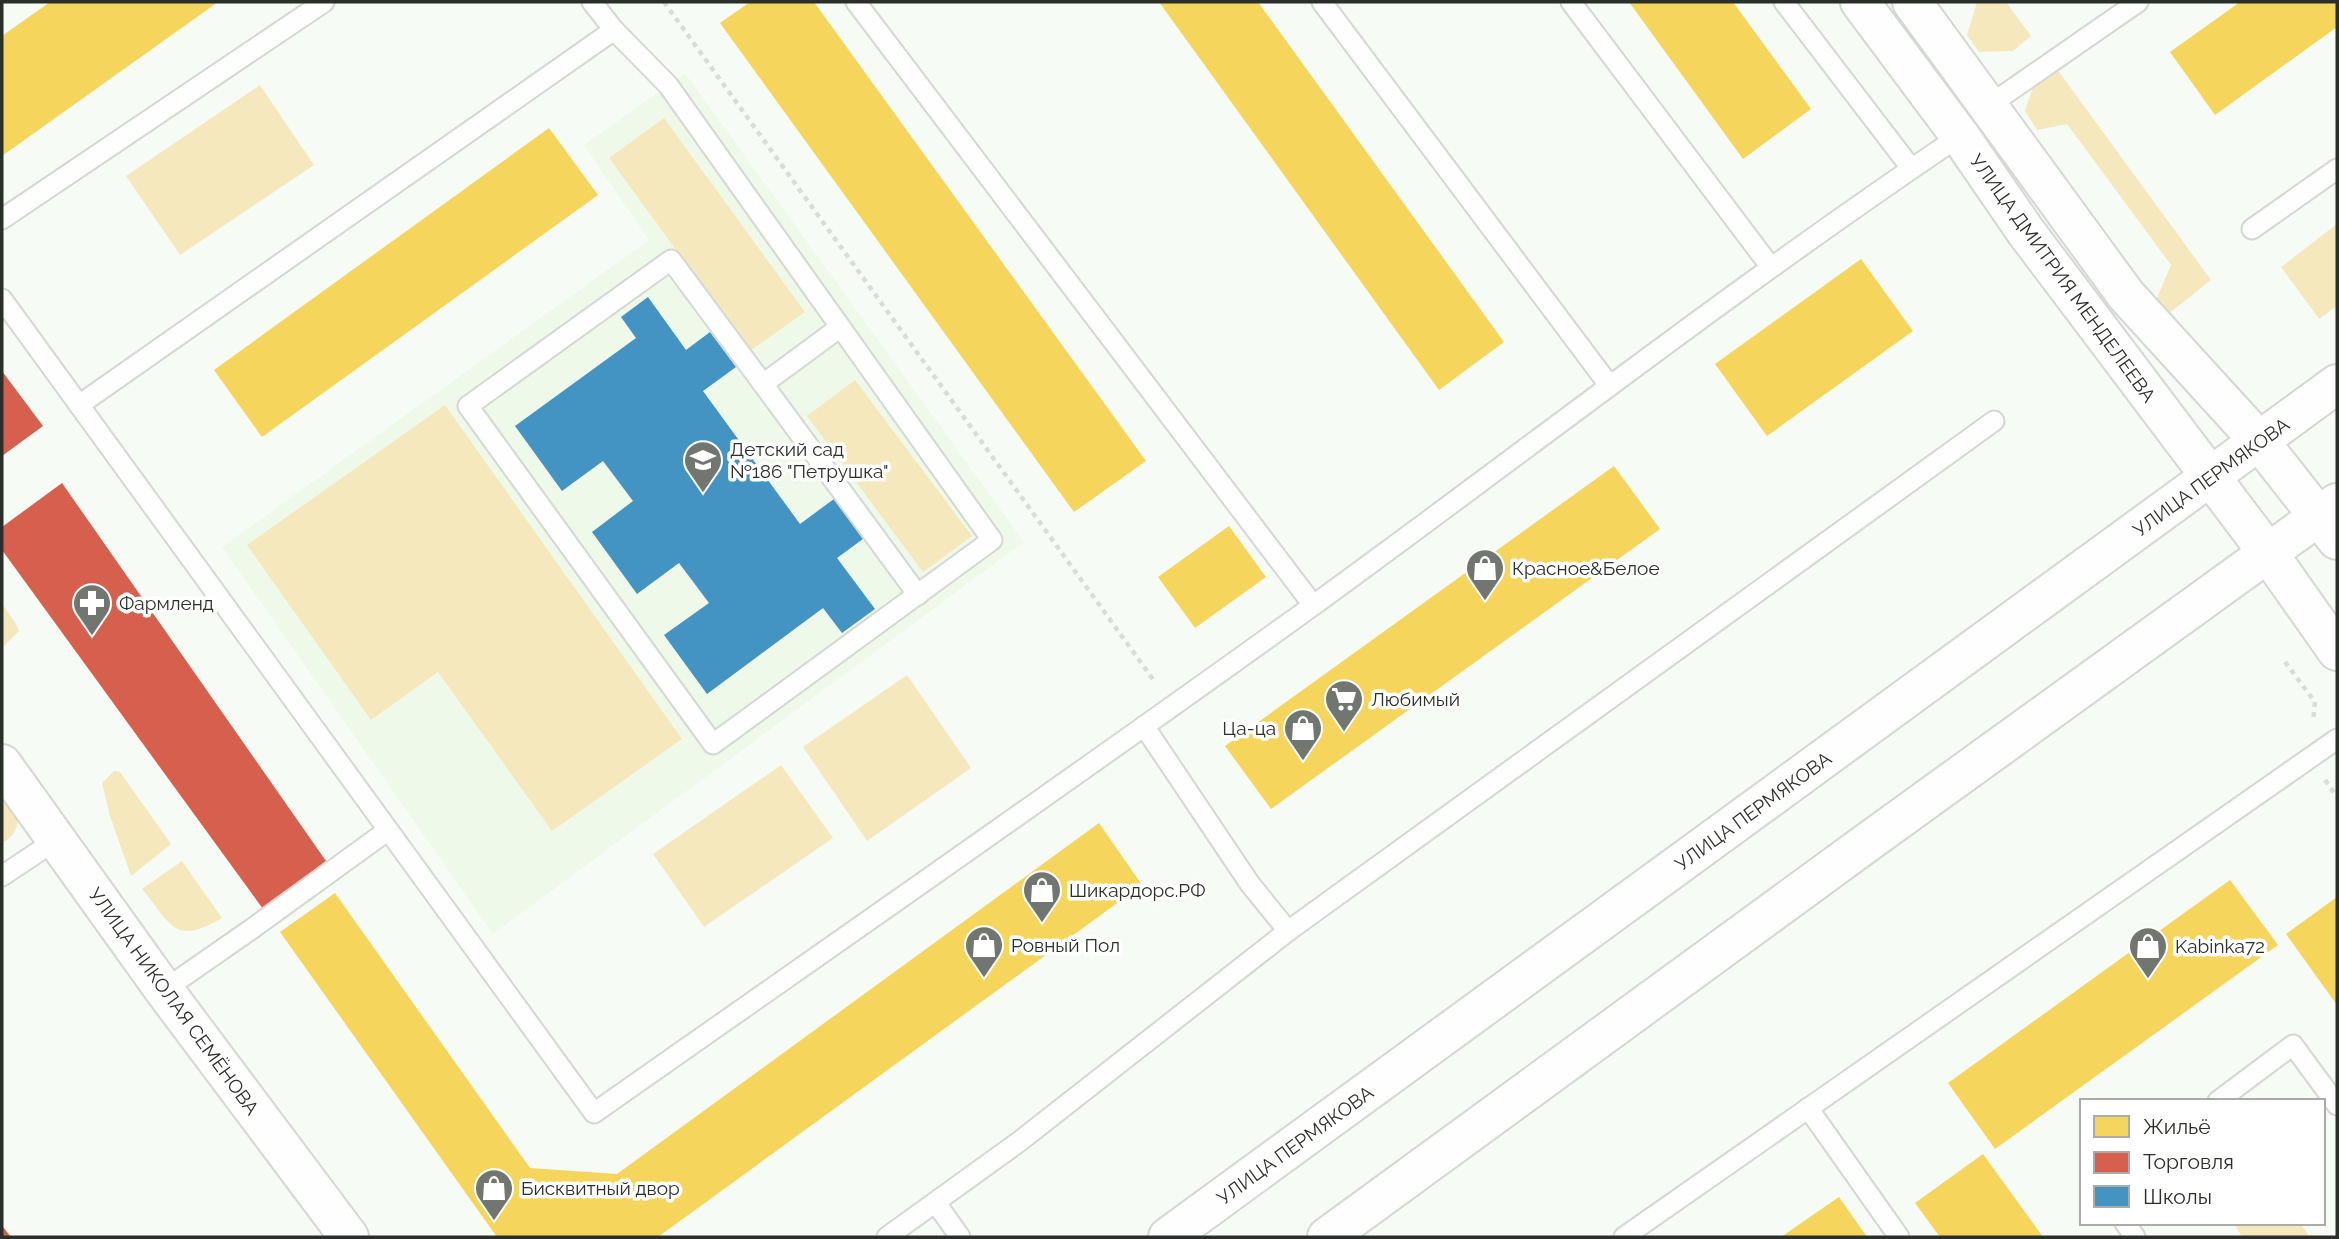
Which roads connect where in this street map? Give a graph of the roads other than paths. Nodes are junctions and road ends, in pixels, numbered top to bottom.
1 (324, 2) edge
2 (592, 2) edge
3 (856, 2) edge
4 (1322, 2) edge
5 (1572, 2) edge
6 (1784, 2) edge
7 (1860, 2) edge
8 (1912, 2) edge
9 (2138, 2) edge
10 (614, 30) junction
11 (1988, 106) junction
12 (1960, 136) junction
13 (1911, 168) junction
14 (2337, 169) edge
15 (2, 219) edge
16 (2252, 229) dead end
17 (1770, 266) junction
18 (2, 299) edge
19 (839, 328) junction
20 (763, 384) junction
21 (2337, 384) edge
22 (1609, 385) junction
23 (79, 405) junction
24 (1994, 421) dead end
25 (2260, 442) junction
26 (2210, 479) junction
27 (2331, 520) edge
28 (2268, 553) junction
29 (918, 595) junction
30 (1313, 605) junction
31 (2337, 651) edge
32 (1144, 726) junction
33 (2337, 739) edge
34 (2, 764) edge
35 (387, 831) junction
36 (56, 840) junction
37 (2, 876) edge
38 (1288, 931) junction
39 (164, 989) junction
40 (2221, 1099) edge
41 (2337, 1105) edge
42 (1808, 1108) junction
43 (936, 1203) junction
44 (349, 1237) edge
45 (887, 1237) edge
46 (960, 1237) edge
47 (1168, 1237) edge
48 (1327, 1237) edge
49 (1624, 1237) edge
50 (1899, 1237) edge

1 - 15 lane
2 - 10 lane
3 - 30 lane
4 - 22 lane
5 - 17 lane
6 - 13 lane
7 - 12 main road, УЛИЦА ДМИТРИЯ МЕНДЕЛЕЕВА
8 - 11 main road
9 - 11 lane
10 - 19 lane
10 - 23 lane
11 - 25 main road
12 - 13 lane
12 - 26 main road, УЛИЦА ДМИТРИЯ МЕНДЕЛЕЕВА
13 - 17 lane
14 - 16 lane
17 - 22 lane
18 - 23 lane
19 - 20 lane
19 - 29 lane
20 - 29 lane
20 - 29 lane
21 - 25 main road, УЛИЦА ПЕРМЯКОВА
22 - 30 lane
23 - 35 lane
24 - 38 lane
25 - 26 main road, УЛИЦА ПЕРМЯКОВА
25 - 27 main road
26 - 28 main road, УЛИЦА ДМИТРИЯ МЕНДЕЛЕЕВА
26 - 47 main road, УЛИЦА ПЕРМЯКОВА
27 - 28 main road
28 - 31 main road, УЛИЦА ДМИТРИЯ МЕНДЕЛЕЕВА
28 - 48 main road
30 - 32 lane
32 - 35 lane
32 - 38 lane
33 - 42 lane
34 - 36 main road, УЛИЦА НИКОЛАЯ СЕМЁНОВА
35 - 39 lane
36 - 37 lane
36 - 39 main road, УЛИЦА НИКОЛАЯ СЕМЁНОВА
38 - 43 lane
39 - 44 main road, УЛИЦА НИКОЛАЯ СЕМЁНОВА
40 - 41 lane
42 - 49 lane
42 - 50 lane
43 - 45 lane
43 - 46 lane

